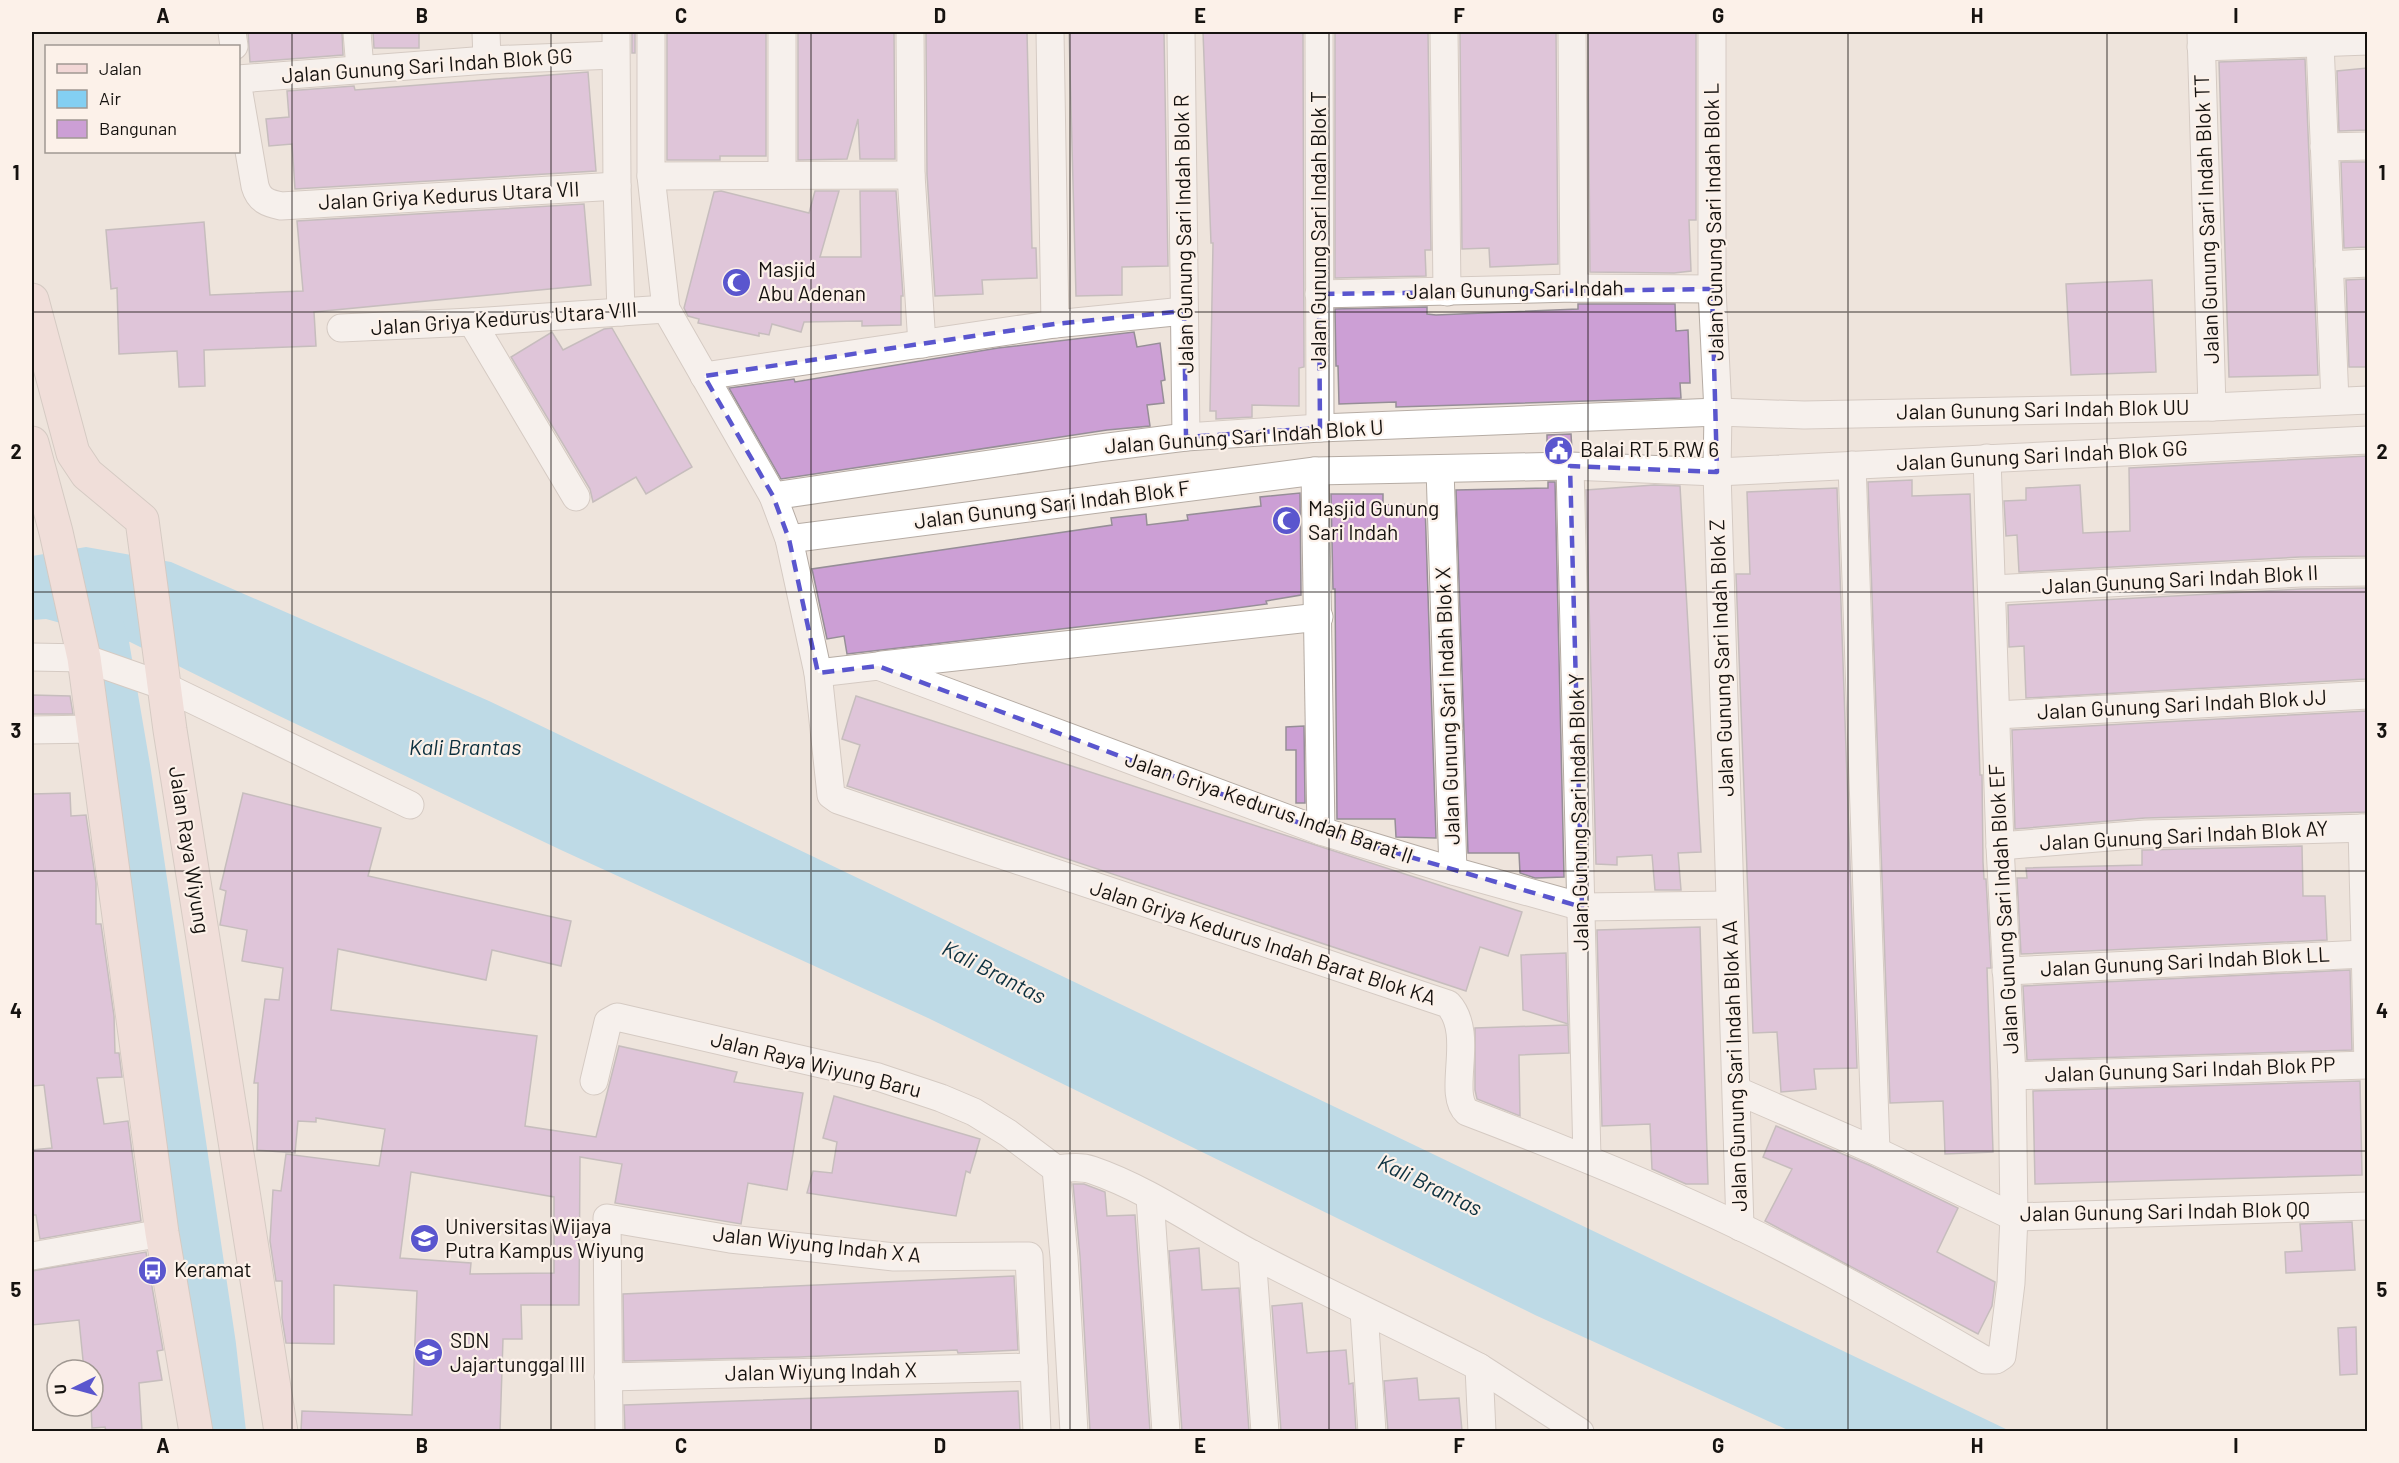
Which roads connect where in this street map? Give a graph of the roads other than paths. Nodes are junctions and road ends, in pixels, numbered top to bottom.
1 (357, 32) edge
2 (486, 32) edge
3 (651, 32) edge
4 (782, 32) edge
5 (910, 32) edge
6 (1050, 32) edge
7 (1181, 32) edge
8 (1319, 32) edge
9 (1444, 32) edge
10 (1572, 32) edge
11 (1712, 32) edge
12 (2201, 39) edge
13 (2367, 42) edge
14 (615, 43) edge
15 (2320, 43) junction
16 (487, 60) junction
17 (360, 69) junction
18 (240, 79) edge
19 (240, 98) edge
20 (2367, 146) edge
21 (2324, 147) junction
22 (782, 175) junction
23 (911, 175) junction
24 (651, 176) junction
25 (617, 186) junction
26 (2367, 263) edge
27 (2329, 265) junction
28 (1574, 288) junction
29 (1712, 289) junction
30 (1447, 292) junction
31 (1319, 294) junction
32 (32, 300) edge
33 (666, 309) junction
34 (1184, 311) junction
35 (621, 312) junction
36 (472, 322) junction
37 (1055, 324) junction
38 (341, 328) dead end
39 (922, 344) junction
40 (704, 376) junction
41 (2367, 400) edge
42 (2335, 401) junction
43 (2212, 407) junction
44 (1718, 412) junction
45 (1320, 428) junction
46 (1186, 437) junction
47 (2367, 440) edge
48 (32, 443) edge
49 (1987, 458) junction
50 (1852, 465) junction
51 (1570, 466) junction
52 (1440, 469) junction
53 (1314, 471) junction
54 (1717, 472) junction
55 (773, 496) junction
56 (576, 497) dead end
57 (47, 525) edge
58 (789, 539) junction
59 (2367, 572) edge
60 (1993, 589) junction
61 (1319, 616) junction
62 (92, 655) junction
63 (32, 657) edge
64 (878, 666) junction
65 (818, 673) junction
66 (158, 679) junction
67 (2367, 695) edge
68 (1996, 715) junction
69 (94, 729) junction
70 (32, 730) edge
71 (410, 805) dead end
72 (2365, 828) edge
73 (1322, 831) junction
74 (2000, 846) junction
75 (1453, 871) junction
76 (1729, 905) junction
77 (1582, 907) junction
78 (2364, 954) junction
79 (2006, 971) junction
80 (2367, 1065) edge
81 (2012, 1076) junction
82 (594, 1081) dead end
83 (1738, 1091) junction
84 (1876, 1151) junction
85 (1587, 1158) junction
86 (1056, 1168) junction
87 (1150, 1197) junction
88 (2367, 1206) edge
89 (2014, 1217) junction
90 (1740, 1227) junction
91 (162, 1233) junction
92 (1251, 1254) junction
93 (32, 1256) edge
94 (1364, 1311) junction
95 (1992, 1359) joint
96 (1034, 1366) junction
97 (1479, 1367) junction
98 (608, 1377) junction
99 (196, 1431) edge
100 (281, 1431) edge
101 (609, 1431) edge
102 (1037, 1431) edge
103 (1074, 1431) edge
104 (1166, 1431) edge
105 (1265, 1431) edge
106 (1372, 1431) edge
107 (1482, 1431) edge
108 (1580, 1431) edge

1 - 17 street
2 - 16 street
3 - 24 street
4 - 22 street
5 - 23 street
6 - 37 street
7 - 34 street, Jalan Gunung Sari Indah Blok R
8 - 31 street, Jalan Gunung Sari Indah Blok T
9 - 30 street
10 - 28 street
11 - 29 street, Jalan Gunung Sari Indah Blok L
12 - 15 street
12 - 43 street, Jalan Gunung Sari Indah Blok TT
13 - 15 street
14 - 16 street, Jalan Gunung Sari Indah Blok GG
14 - 25 street
15 - 21 street
16 - 17 street, Jalan Gunung Sari Indah Blok GG
17 - 18 street, Jalan Gunung Sari Indah Blok GG
19 - 25 street, Jalan Griya Kedurus Utara VII
20 - 21 street
21 - 27 street
22 - 23 street
22 - 24 street
23 - 39 street
24 - 33 street
25 - 35 street
26 - 27 street
27 - 42 street
28 - 29 street, Jalan Gunung Sari Indah
28 - 30 street, Jalan Gunung Sari Indah
29 - 44 street, Jalan Gunung Sari Indah Blok L
30 - 31 street, Jalan Gunung Sari Indah
31 - 45 street, Jalan Gunung Sari Indah Blok T
32 - 66 main road, Jalan Raya Wiyung
33 - 35 street, Jalan Griya Kedurus Utara VIII
33 - 40 street
34 - 37 street
34 - 46 street, Jalan Gunung Sari Indah Blok R
35 - 36 street, Jalan Griya Kedurus Utara VIII
36 - 38 street, Jalan Griya Kedurus Utara VIII
36 - 56 street
37 - 39 street
39 - 40 street
40 - 55 street
41 - 42 street, Jalan Gunung Sari Indah Blok UU
42 - 43 street, Jalan Gunung Sari Indah Blok UU
43 - 44 street, Jalan Gunung Sari Indah Blok UU
44 - 45 street, Jalan Gunung Sari Indah Blok U
44 - 54 street, Jalan Gunung Sari Indah Blok Z
45 - 46 street, Jalan Gunung Sari Indah Blok U
46 - 55 street, Jalan Gunung Sari Indah Blok U
47 - 49 street, Jalan Gunung Sari Indah Blok GG
48 - 57 main road
49 - 50 street, Jalan Gunung Sari Indah Blok GG
49 - 60 street, Jalan Gunung Sari Indah Blok EF
50 - 54 street, Jalan Gunung Sari Indah Blok GG
50 - 84 street
51 - 52 street, Jalan Gunung Sari Indah Blok F
51 - 54 street, Jalan Gunung Sari Indah Blok F
51 - 77 street, Jalan Gunung Sari Indah Blok Y
52 - 53 street, Jalan Gunung Sari Indah Blok F
52 - 75 street, Jalan Gunung Sari Indah Blok X
53 - 58 street, Jalan Gunung Sari Indah Blok F
53 - 61 street
54 - 76 street, Jalan Gunung Sari Indah Blok Z
55 - 58 street
57 - 62 main road
58 - 65 street
59 - 60 street, Jalan Gunung Sari Indah Blok II
60 - 68 street, Jalan Gunung Sari Indah Blok EF
61 - 64 street
61 - 73 street
62 - 63 street
62 - 66 street
62 - 69 main road
64 - 65 street, Jalan Griya Kedurus Indah Barat II
64 - 73 street, Jalan Griya Kedurus Indah Barat II
65 - 85 street, Jalan Griya Kedurus Indah Barat Blok KA
66 - 71 street
66 - 100 main road, Jalan Raya Wiyung
67 - 68 street, Jalan Gunung Sari Indah Blok JJ
68 - 74 street, Jalan Gunung Sari Indah Blok EF
69 - 70 street
69 - 91 main road
72 - 74 street, Jalan Gunung Sari Indah Blok AY
72 - 78 street
73 - 75 street, Jalan Griya Kedurus Indah Barat II
74 - 79 street, Jalan Gunung Sari Indah Blok EF
75 - 77 street, Jalan Griya Kedurus Indah Barat II
76 - 77 street, Jalan Griya Kedurus Indah Barat II
76 - 83 street, Jalan Gunung Sari Indah Blok AA
77 - 85 street, Jalan Gunung Sari Indah Blok Y
78 - 79 street, Jalan Gunung Sari Indah Blok LL
78 - 80 street
79 - 81 street, Jalan Gunung Sari Indah Blok EF
80 - 81 street, Jalan Gunung Sari Indah Blok PP
81 - 89 street, Jalan Gunung Sari Indah Blok EF
82 - 86 street, Jalan Raya Wiyung Baru
83 - 84 street, Jalan Gunung Sari Indah Blok QQ
83 - 90 street, Jalan Gunung Sari Indah Blok AA
84 - 89 street, Jalan Gunung Sari Indah Blok QQ
85 - 90 street, Jalan Griya Kedurus Indah Barat Blok KA
86 - 87 street
86 - 103 street
87 - 92 street
87 - 104 street
88 - 89 street, Jalan Gunung Sari Indah Blok QQ
89 - 95 street, Jalan Gunung Sari Indah Blok EF
90 - 95 street, Jalan Griya Kedurus Indah Barat Blok KA
91 - 93 street
91 - 99 main road
92 - 94 street
92 - 105 street
94 - 97 street
94 - 106 street
96 - 98 street, Jalan Wiyung Indah X
96 - 98 street, Jalan Wiyung Indah X A
96 - 102 street
97 - 107 street
97 - 108 street
98 - 101 street

